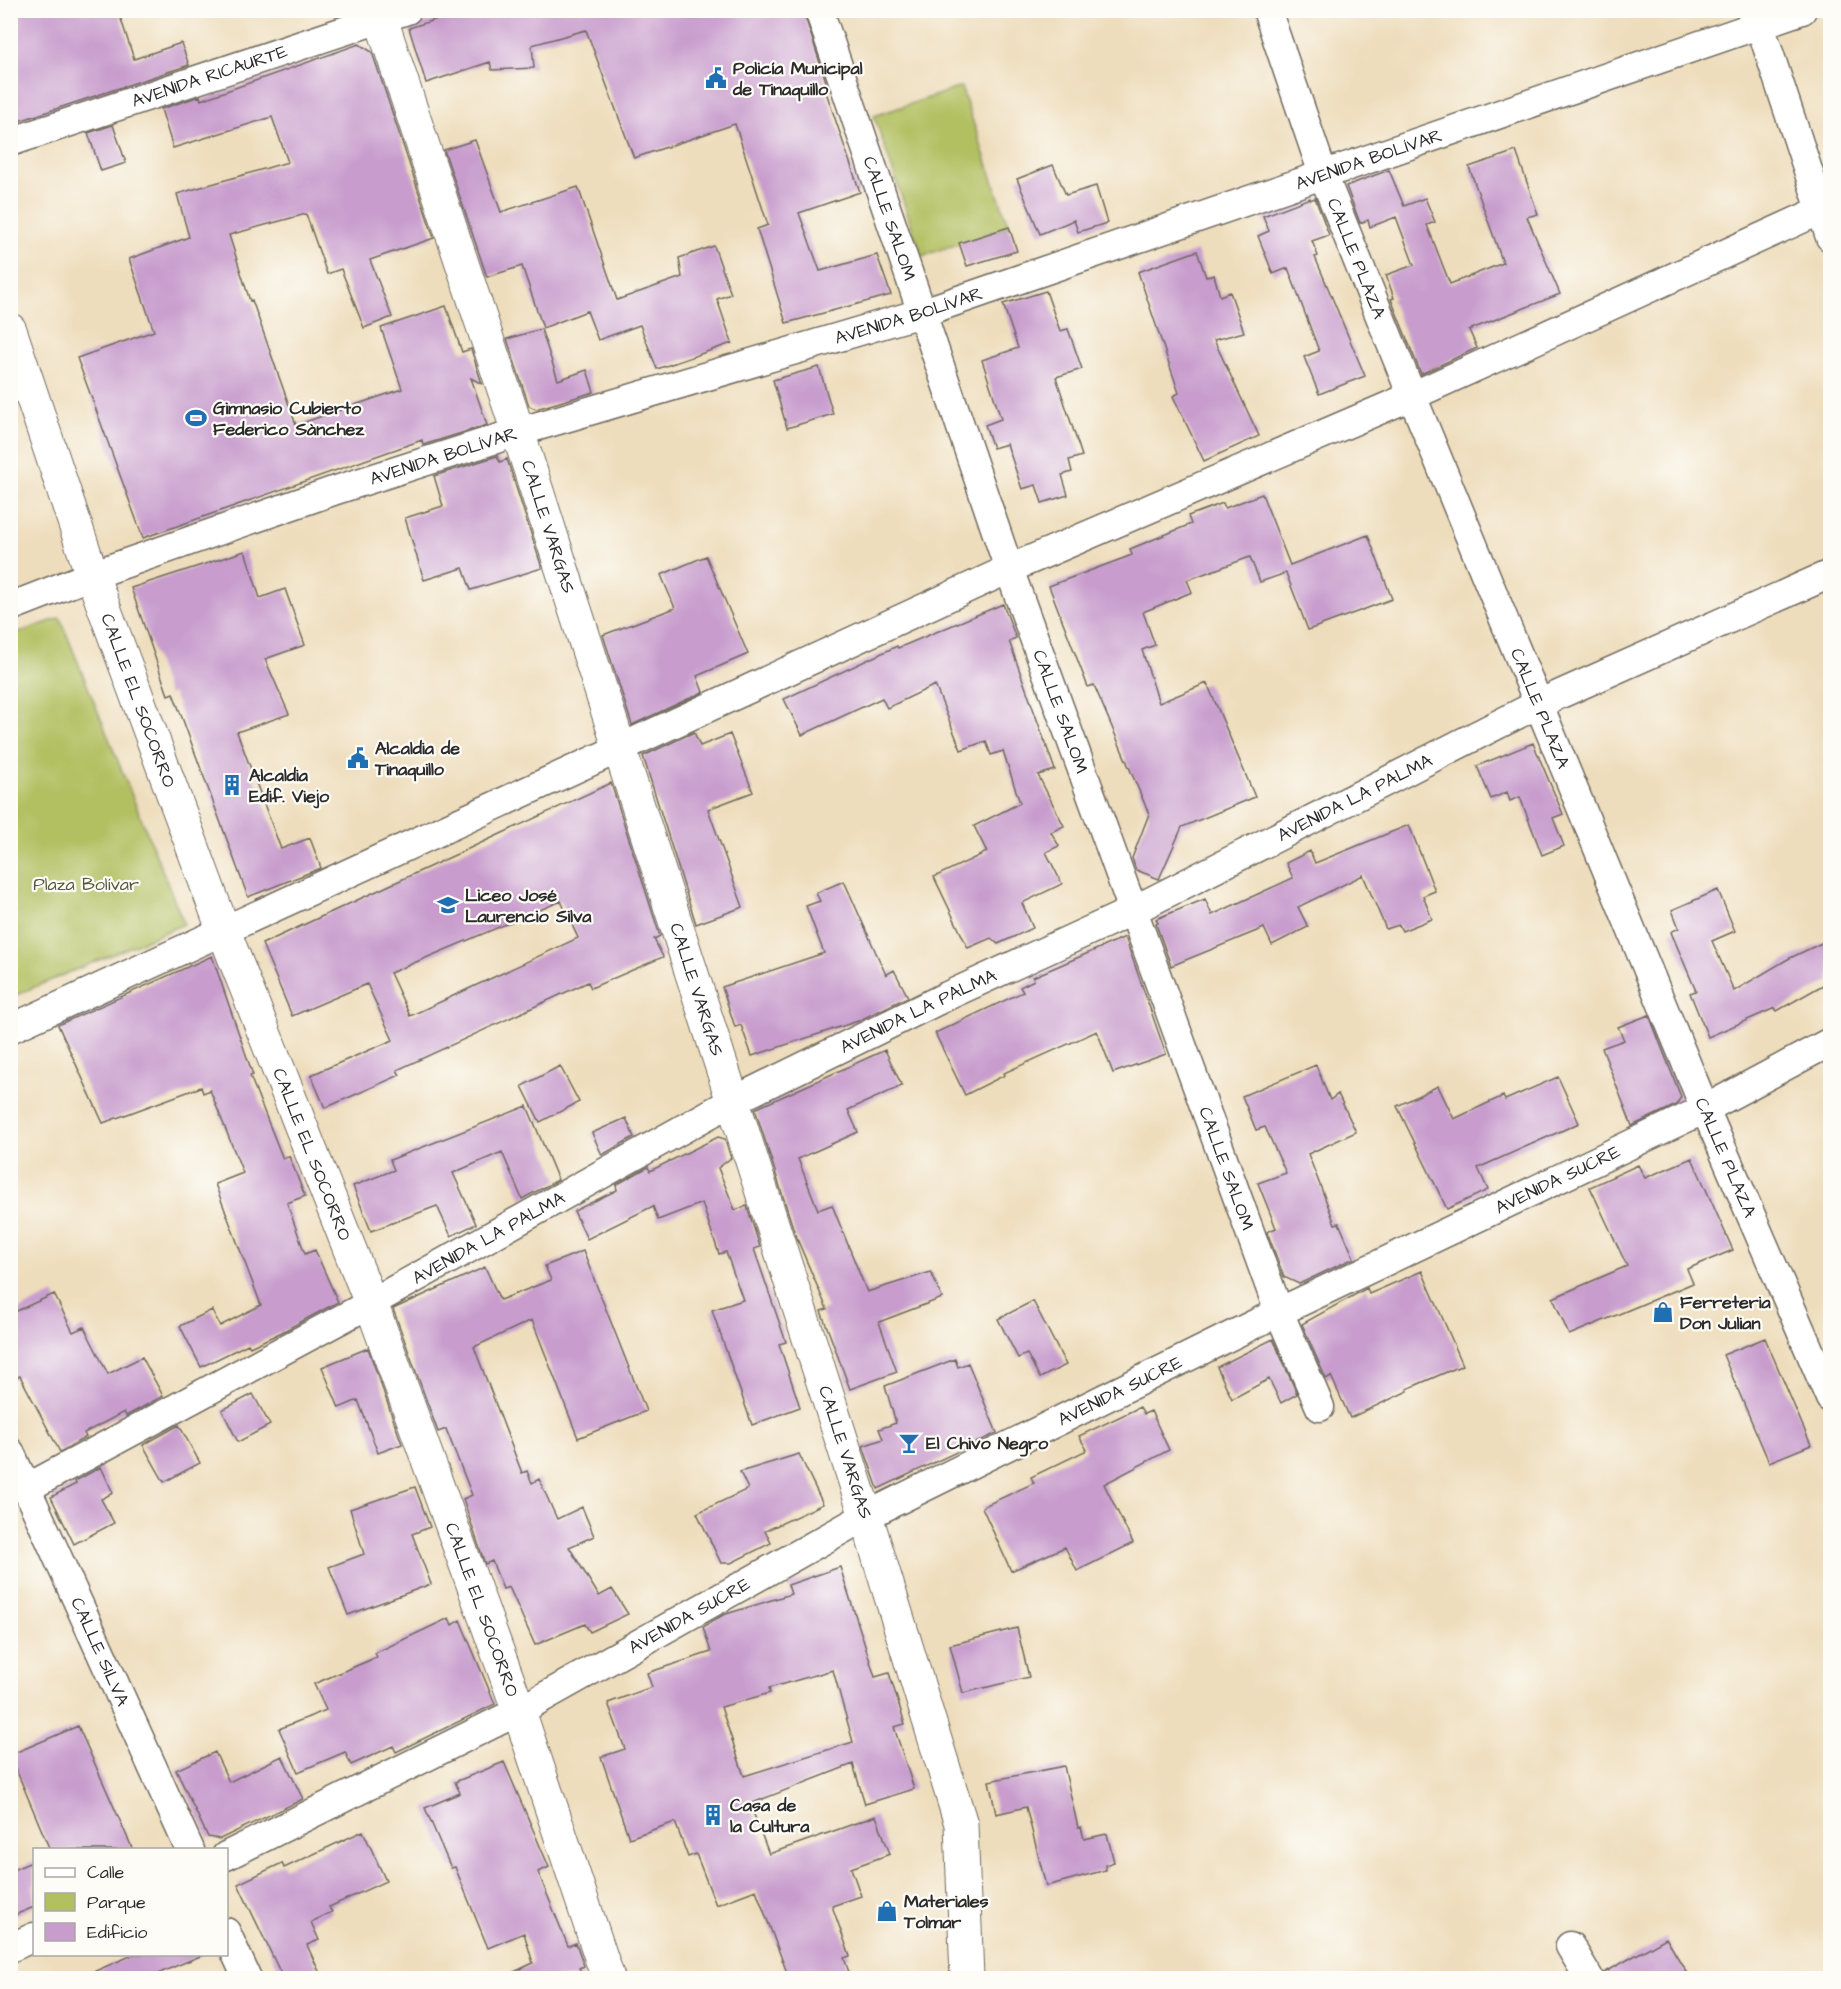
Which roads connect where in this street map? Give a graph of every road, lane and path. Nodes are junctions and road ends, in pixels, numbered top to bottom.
1 (819, 10) edge
2 (1267, 10) edge
3 (1802, 10) edge
4 (388, 13) edge
5 (1757, 18) edge
6 (10, 142) edge
7 (1324, 177) junction
8 (1826, 208) edge
9 (1830, 237) edge
10 (924, 312) junction
11 (10, 330) edge
12 (1412, 396) junction
13 (518, 432) junction
14 (1009, 568) junction
15 (1830, 574) edge
16 (93, 575) junction
17 (10, 607) edge
18 (1538, 704) junction
19 (619, 750) junction
20 (1132, 910) junction
21 (223, 929) junction
22 (10, 1029) edge
23 (1830, 1042) edge
24 (731, 1102) junction
25 (1705, 1110) junction
26 (370, 1303) junction
27 (1280, 1312) junction
28 (1830, 1398) edge
29 (1320, 1407) dead end
30 (10, 1452) edge
31 (27, 1488) junction
32 (866, 1516) junction
33 (519, 1711) junction
34 (189, 1848) edge
35 (228, 1855) edge
36 (228, 1936) edge
37 (33, 1937) edge
38 (1570, 1946) dead end
39 (10, 1948) edge
40 (247, 1978) edge
41 (608, 1978) edge
42 (967, 1978) edge
43 (1589, 1978) edge

1 - 10 street, CALLE SALOM
2 - 7 street, CALLE PLAZA
3 - 5 street, AVENIDA BOLÍVAR
4 - 6 street, AVENIDA RICAURTE
4 - 13 street, CALLE VARGAS
5 - 7 street, AVENIDA BOLÍVAR
5 - 8 street
7 - 10 street, AVENIDA BOLÍVAR
7 - 12 street, CALLE PLAZA
8 - 9 street
8 - 12 street
10 - 13 street, AVENIDA BOLÍVAR
10 - 14 street, CALLE SALOM
11 - 16 street, CALLE EL SOCORRO
12 - 14 street
12 - 18 street, CALLE PLAZA
13 - 16 street, AVENIDA BOLÍVAR
13 - 19 street, CALLE VARGAS
14 - 19 street
14 - 20 street, CALLE SALOM
15 - 18 street, AVENIDA LA PALMA
16 - 17 street, AVENIDA BOLÍVAR
16 - 21 street, CALLE EL SOCORRO
18 - 20 street, AVENIDA LA PALMA
18 - 25 street, CALLE PLAZA
19 - 21 street
19 - 24 street, CALLE VARGAS
20 - 24 street, AVENIDA LA PALMA
20 - 27 street, CALLE SALOM
21 - 22 street
21 - 26 street, CALLE EL SOCORRO
23 - 25 street, AVENIDA SUCRE
24 - 26 street, AVENIDA LA PALMA
24 - 32 street, CALLE VARGAS
25 - 27 street, AVENIDA SUCRE
25 - 28 street, CALLE PLAZA
26 - 31 street, AVENIDA LA PALMA
26 - 33 street, CALLE EL SOCORRO
27 - 29 street, CALLE SALOM
27 - 32 street, AVENIDA SUCRE
30 - 31 street, CALLE SILVA
31 - 34 street, CALLE SILVA
32 - 33 street, AVENIDA SUCRE
32 - 42 street, CALLE VARGAS
33 - 35 street, AVENIDA SUCRE
33 - 41 street, CALLE EL SOCORRO
36 - 40 street
37 - 39 street
38 - 43 street

